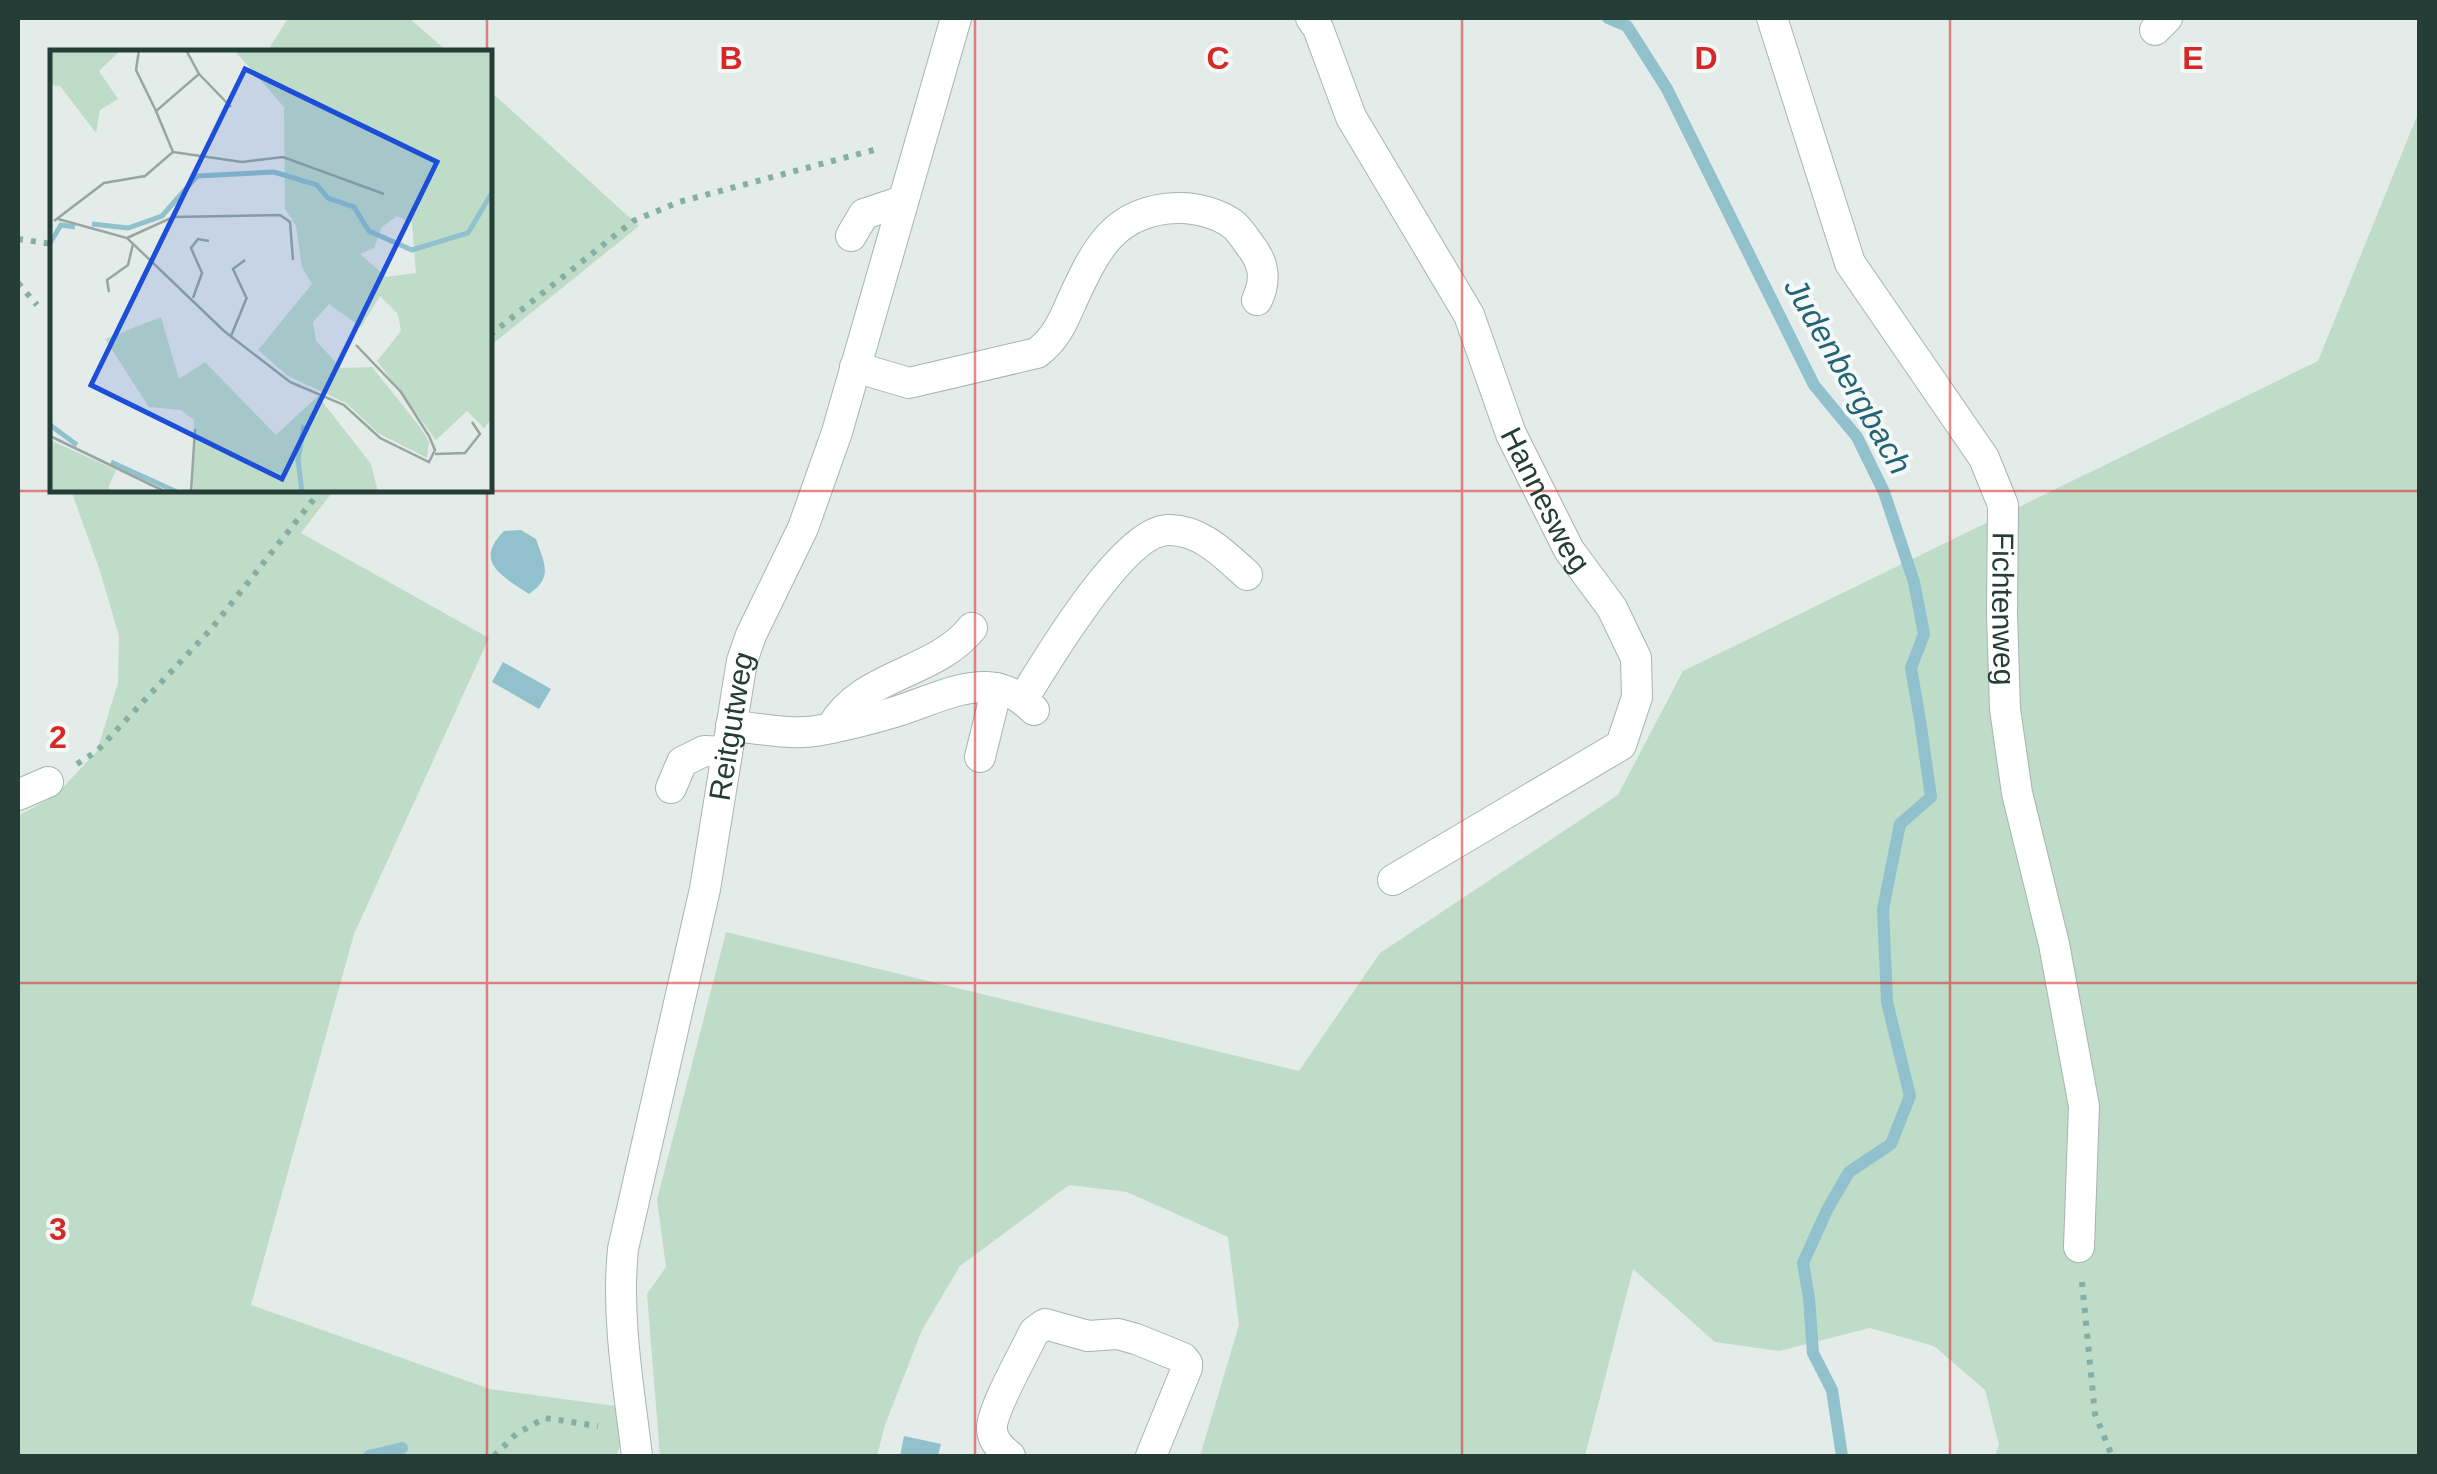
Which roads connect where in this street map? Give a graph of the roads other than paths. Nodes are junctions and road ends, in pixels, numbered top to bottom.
1 (956, 18) edge
2 (1311, 18) edge
3 (1772, 18) edge
4 (902, 201) junction
5 (851, 236) dead end
6 (1257, 300) dead end
7 (855, 367) junction
8 (1247, 576) dead end
9 (972, 628) dead end
10 (1018, 699) junction
11 (831, 728) junction
12 (730, 739) junction
13 (980, 757) dead end
14 (48, 782) road end
15 (672, 788) dead end
16 (18, 795) edge
17 (1392, 880) dead end
18 (2079, 1246) road end
19 (637, 1456) edge
20 (1010, 1456) edge
21 (1150, 1456) edge

1 - 4 street, Reitgutweg
2 - 17 street, Hannesweg
3 - 18 street, Fichtenweg
4 - 5 street
4 - 7 street, Reitgutweg
6 - 7 street
7 - 12 street, Reitgutweg
8 - 10 street
9 - 11 street
10 - 11 street
10 - 13 street
11 - 12 street
12 - 15 street
12 - 19 street, Reitgutweg
14 - 16 street
20 - 21 street

